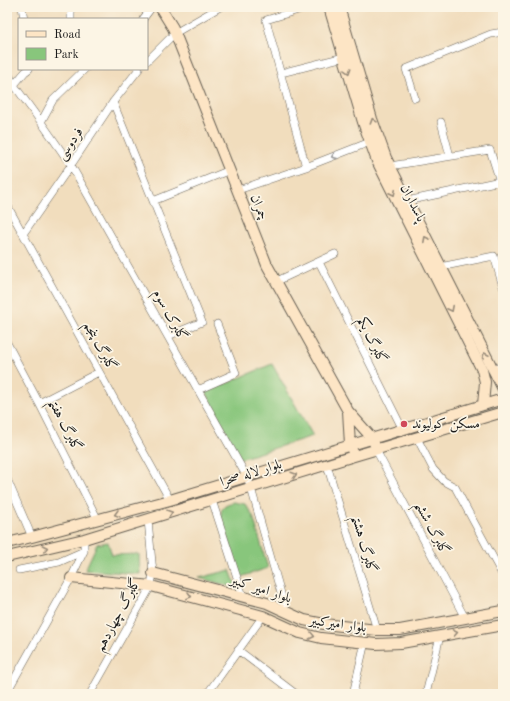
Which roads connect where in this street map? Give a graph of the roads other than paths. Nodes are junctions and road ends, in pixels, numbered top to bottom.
1 (22, 7) edge
2 (70, 7) edge
3 (152, 7) edge
4 (160, 7) edge
5 (220, 7) edge
6 (308, 7) edge
7 (329, 7) edge
8 (341, 8) edge
9 (24, 18) edge
10 (71, 18) edge
11 (144, 18) edge
12 (503, 32) edge
13 (175, 33) junction
14 (344, 57) junction
15 (148, 60) edge
16 (27, 70) edge
17 (84, 70) edge
18 (138, 70) edge
19 (7, 71) edge
20 (281, 74) junction
21 (14, 85) junction
22 (415, 98) dead end
23 (113, 102) junction
24 (41, 122) junction
25 (441, 122) dead end
26 (370, 142) junction
27 (450, 156) junction
28 (71, 165) junction
29 (390, 166) junction
30 (306, 167) junction
31 (230, 170) junction
32 (500, 181) junction
33 (238, 190) junction
34 (503, 191) edge
35 (153, 201) junction
36 (407, 201) junction
37 (7, 205) edge
38 (23, 234) junction
39 (335, 254) dead end
40 (319, 262) junction
41 (436, 269) junction
42 (277, 281) junction
43 (503, 286) edge
44 (217, 324) dead end
45 (168, 336) junction
46 (7, 343) edge
47 (503, 366) edge
48 (492, 370) junction
49 (99, 372) junction
50 (198, 390) junction
51 (503, 390) edge
52 (503, 399) edge
53 (39, 403) junction
54 (483, 405) junction
55 (348, 410) junction
56 (503, 412) edge
57 (403, 430) junction
58 (372, 438) junction
59 (417, 438) junction
60 (350, 445) junction
61 (376, 450) junction
62 (354, 456) junction
63 (328, 465) junction
64 (247, 477) junction
65 (7, 479) edge
66 (251, 488) junction
67 (170, 500) junction
68 (212, 500) junction
69 (98, 520) junction
70 (148, 520) junction
71 (32, 538) junction
72 (84, 539) junction
73 (7, 543) edge
74 (84, 551) junction
75 (7, 557) edge
76 (19, 570) dead end
77 (153, 573) junction
78 (503, 576) edge
79 (71, 578) junction
80 (151, 586) junction
81 (243, 596) junction
82 (286, 611) junction
83 (503, 611) edge
84 (262, 616) junction
85 (464, 618) junction
86 (503, 625) edge
87 (376, 630) junction
88 (400, 630) junction
89 (440, 636) junction
90 (365, 642) junction
91 (401, 643) junction
92 (238, 650) junction
93 (7, 692) edge
94 (90, 694) edge
95 (207, 694) edge
96 (296, 694) edge
97 (353, 694) edge
98 (426, 694) edge

1 - 9 street
2 - 10 street
3 - 11 street
4 - 13 main road, چمران
5 - 13 street
6 - 20 street
7 - 14 main road, پاسداران
29 -> 8 main road, پاسداران
12 - 22 street
13 - 15 street
13 - 31 main road, چمران
14 - 20 street
14 -> 26 main road, پاسداران
16 - 21 street
17 - 24 street
18 - 23 street, فردوسی
19 - 21 street, گلبرک سوم
20 - 30 street
21 - 24 street, گلبرک سوم
23 - 28 street, فردوسی
23 - 35 street
24 - 28 street, گلبرک سوم
25 - 27 street
26 -> 30 street
26 -> 41 main road, پاسداران
27 - 29 street
27 - 32 street
28 - 38 street, فردوسی
28 - 45 street, گلبرک سوم
29 - 36 main road, پاسداران
30 - 33 street
31 - 33 main road, چمران
31 - 35 street
32 - 34 street
32 - 36 street
33 - 42 main road, چمران
35 - 45 street
41 -> 36 main road, پاسداران
37 - 38 street, گلبرگ پنجم
38 - 49 street, گلبرگ پنجم
39 - 40 street
40 - 42 street
40 - 57 street, گلبرگ یکم
41 - 43 street
48 -> 41 main road, پاسداران
41 -> 54 main road, پاسداران
42 - 55 main road, چمران
44 - 50 street
45 - 50 street, گلبرک سوم
46 - 53 street, گلبرگ هفتم
47 - 48 street
48 - 51 main road, پاسداران
49 - 53 street
49 - 67 street, گلبرگ پنجم
50 - 64 street, گلبرک سوم
52 - 54 main road, بلوار لاله صحرا
53 - 69 street, گلبرگ هفتم
54 - 57 main road, بلوار لاله صحرا
55 - 58 main road, چمران
55 - 60 main road, چمران
56 - 59 main road, بلوار لاله صحرا
57 - 58 main road, بلوار لاله صحرا
58 - 60 main road, بلوار لاله صحرا
58 - 61 main road, چمران
59 - 61 main road, بلوار لاله صحرا
59 - 78 street
60 - 62 main road, چمران
60 - 64 main road, بلوار لاله صحرا
61 - 62 main road, بلوار لاله صحرا
61 - 85 street, گلبرگ ششم
62 - 63 main road, بلوار لاله صحرا
66 -> 63 main road, بلوار لاله صحرا
63 - 87 street, گلبرگ هشتم
64 - 66 street, گلبرک سوم
64 - 67 main road, بلوار لاله صحرا
65 - 71 street
66 - 68 main road, بلوار لاله صحرا
66 - 82 street, گلبرک سوم
67 -> 69 main road, بلوار لاله صحرا
70 -> 68 main road, بلوار لاله صحرا
68 - 81 street
69 - 71 main road, بلوار لاله صحرا
70 - 72 main road, بلوار لاله صحرا
70 - 77 street, گلبرگ چهاردهم
71 - 73 main road, بلوار لاله صحرا
72 - 74 street
75 -> 72 main road, بلوار لاله صحرا
74 - 76 street
74 - 79 street
77 - 80 street, گلبرگ چهاردهم
77 - 81 main road, بلوار امیر کبیر
79 - 80 main road, بلوار امیرکبیر
79 - 93 street
80 -> 84 main road, بلوار امیرکبیر
80 - 94 street, گلبرگ چهاردهم
81 - 82 main road, بلوار امیر کبیر
82 - 87 main road, بلوار امیر کبیر
83 - 85 main road, بلوار امیر کبیر
84 -> 90 main road, بلوار امیرکبیر
84 - 92 street
85 - 88 main road, بلوار امیر کبیر
89 -> 86 main road, بلوار امیرکبیر
87 - 88 main road, بلوار امیر کبیر
88 - 91 main road
89 - 91 main road, بلوار امیرکبیر
89 - 98 street
90 - 91 main road, بلوار امیرکبیر
90 - 97 street
92 - 95 street
92 - 96 street

